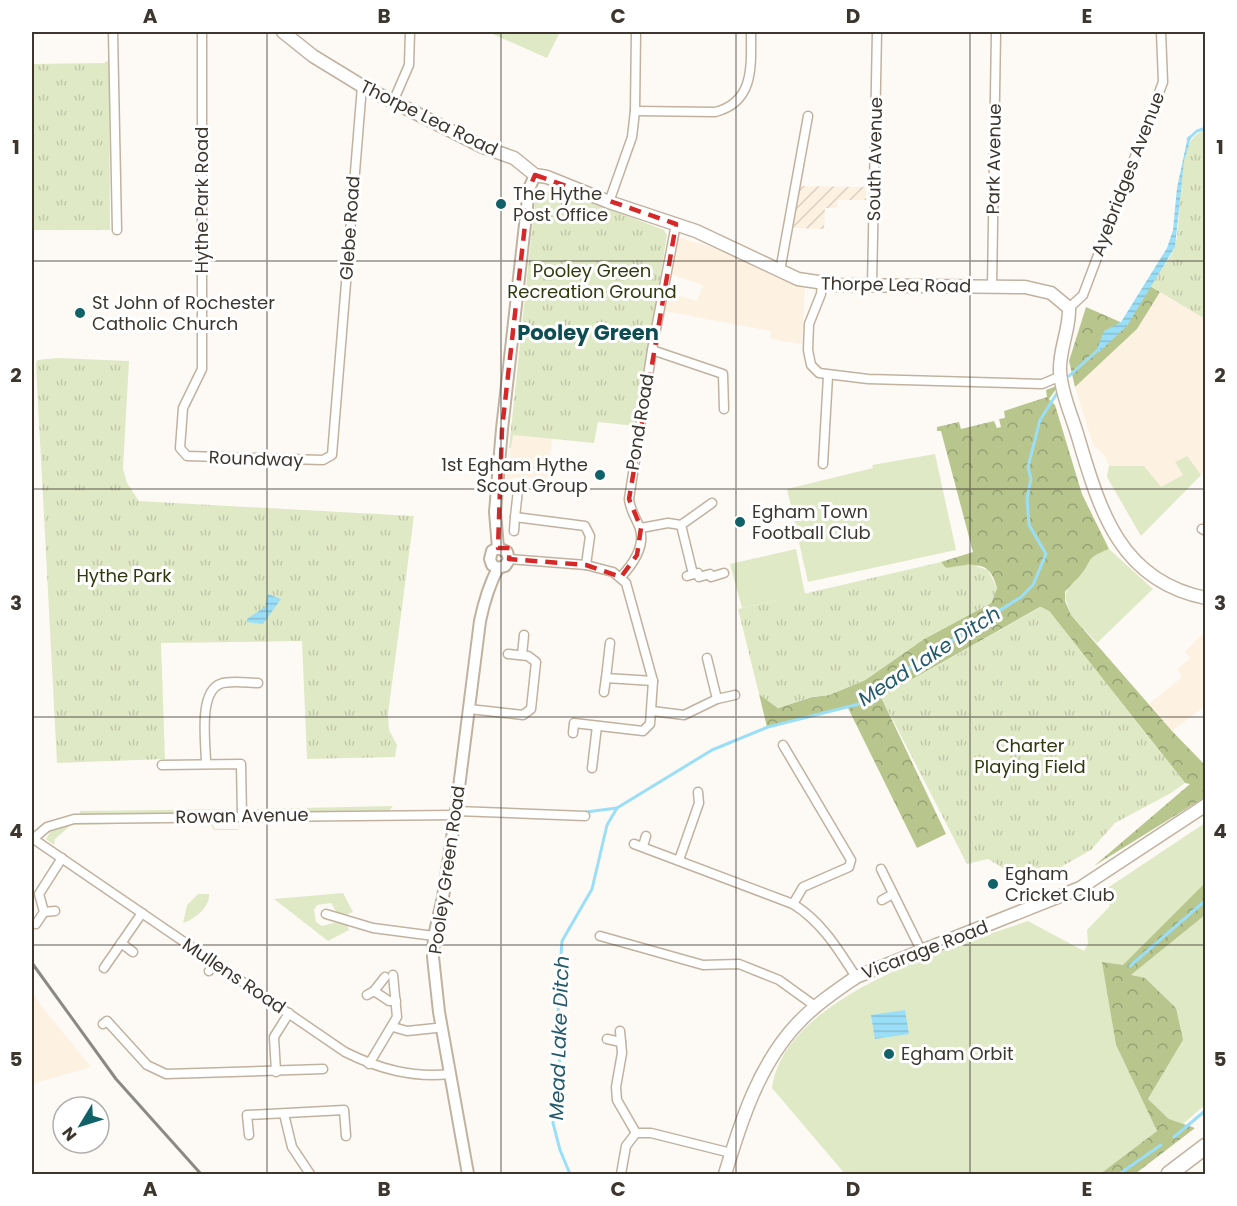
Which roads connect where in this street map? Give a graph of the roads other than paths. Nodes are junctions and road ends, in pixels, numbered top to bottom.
1 (113, 32) edge
2 (202, 32) edge
3 (283, 32) edge
4 (410, 32) edge
5 (636, 32) edge
6 (751, 32) edge
7 (877, 32) edge
8 (996, 32) edge
9 (1161, 32) edge
10 (362, 86) junction
11 (393, 102) junction
12 (635, 111) junction
13 (808, 116) dead end
14 (535, 175) junction
15 (609, 202) junction
16 (676, 224) junction
17 (117, 230) dead end
18 (780, 272) junction
19 (822, 284) junction
20 (872, 286) junction
21 (992, 287) junction
22 (1069, 308) junction
23 (652, 350) junction
24 (202, 369) joint
25 (340, 369) joint
26 (828, 376) junction
27 (1061, 376) junction
28 (724, 409) dead end
29 (823, 464) dead end
30 (519, 490) dead end
31 (712, 503) dead end
32 (515, 517) junction
33 (681, 525) junction
34 (640, 528) junction
35 (514, 531) dead end
36 (498, 548) junction
37 (509, 559) junction
38 (586, 565) junction
39 (498, 568) junction
40 (724, 573) dead end
41 (621, 577) junction
42 (1206, 598) edge
43 (524, 635) dead end
44 (610, 643) dead end
45 (508, 654) dead end
46 (522, 655) junction
47 (706, 658) dead end
48 (606, 678) junction
49 (653, 681) junction
50 (258, 683) dead end
51 (604, 692) dead end
52 (735, 695) dead end
53 (717, 699) junction
54 (469, 709) junction
55 (652, 711) junction
56 (597, 726) junction
57 (573, 733) dead end
58 (783, 745) dead end
59 (206, 764) junction
60 (162, 765) dead end
61 (592, 768) dead end
62 (698, 792) dead end
63 (1206, 805) edge
64 (456, 813) junction
65 (242, 816) junction
66 (585, 816) dead end
67 (646, 836) dead end
68 (32, 838) edge
69 (62, 858) junction
70 (679, 860) junction
71 (881, 869) dead end
72 (893, 894) junction
73 (882, 900) dead end
74 (793, 904) junction
75 (56, 911) dead end
76 (44, 912) junction
77 (142, 913) junction
78 (326, 914) dead end
79 (36, 924) dead end
80 (434, 936) junction
81 (600, 936) dead end
82 (121, 943) junction
83 (921, 951) junction
84 (133, 952) dead end
85 (214, 963) junction
86 (104, 968) dead end
87 (209, 970) dead end
88 (856, 977) junction
89 (396, 1001) junction
90 (815, 1006) junction
91 (289, 1013) junction
92 (103, 1024) dead end
93 (393, 1027) junction
94 (436, 1028) dead end
95 (620, 1030) dead end
96 (607, 1039) dead end
97 (621, 1042) junction
98 (369, 1064) junction
99 (323, 1070) dead end
100 (276, 1072) junction
101 (450, 1074) junction
102 (284, 1114) junction
103 (636, 1133) junction
104 (249, 1135) dead end
105 (346, 1136) dead end
106 (1206, 1146) edge
107 (731, 1154) junction
108 (310, 1174) edge
109 (468, 1174) edge
110 (621, 1174) edge
111 (725, 1174) edge
112 (1169, 1174) edge

1 - 17 street
2 - 24 street, Hythe Park Road
3 - 10 main road, Thorpe Lea Road
4 - 11 street
5 - 12 street
6 - 12 street
7 - 20 street, South Avenue
8 - 21 street, Park Avenue
9 - 22 street, Ayebridges Avenue
10 - 11 main road, Thorpe Lea Road
10 - 25 street, Glebe Road
11 - 14 main road, Thorpe Lea Road
12 - 15 street
13 - 18 street
14 - 15 main road, Thorpe Lea Road
14 - 36 street, Pooley Green Road
15 - 16 main road, Thorpe Lea Road
16 - 18 main road, Thorpe Lea Road
16 - 23 street, Pond Road
18 - 19 main road, Thorpe Lea Road
19 - 20 main road, Thorpe Lea Road
19 - 26 street
20 - 21 main road, Thorpe Lea Road
21 - 22 main road, Thorpe Lea Road
22 - 27 main road
23 - 28 street
23 - 34 street, Pond Road
24 - 25 street, Roundway
26 - 27 street
26 - 29 street
27 - 42 main road
30 - 32 street
31 - 33 street
32 - 35 street
32 - 38 street
33 - 34 street
33 - 40 street
34 - 41 street
36 - 37 street
36 - 39 street, Pooley Green Road
37 - 38 street
37 - 39 street, Pooley Green Road
38 - 41 street
39 - 54 street, Pooley Green Road
41 - 49 street
43 - 46 street
44 - 48 street
45 - 46 street
46 - 54 street
47 - 53 street
48 - 49 street
48 - 51 street
49 - 55 street
50 - 59 street
52 - 53 street
53 - 55 street
54 - 64 street, Pooley Green Road
55 - 56 street
56 - 57 street
56 - 61 street
58 - 74 street
59 - 60 street
59 - 65 street
62 - 70 street
63 - 83 main road, Vicarage Road
64 - 65 street, Rowan Avenue
64 - 66 street, Rowan Avenue
64 - 80 street, Pooley Green Road
65 - 68 street, Rowan Avenue
67 - 70 street
68 - 69 street, Mullens Road
69 - 76 street
69 - 77 street, Mullens Road
70 - 74 street
71 - 72 street
72 - 73 street
72 - 83 street
74 - 88 street
75 - 76 street
76 - 79 street
77 - 82 street
77 - 85 street, Mullens Road
78 - 80 street
80 - 101 street, Pooley Green Road
81 - 90 street
82 - 84 street
82 - 86 street
83 - 88 main road, Vicarage Road
85 - 87 street
85 - 91 street, Mullens Road
88 - 90 main road, Vicarage Road
89 - 89 street
89 - 93 street
90 - 107 main road, Vicarage Road
91 - 98 street, Mullens Road
91 - 100 street
92 - 100 street
93 - 94 street
93 - 98 street
95 - 97 street
96 - 97 street
97 - 103 street
98 - 101 street, Mullens Road
99 - 100 street
101 - 109 street, Pooley Green Road
102 - 104 street
102 - 105 street
102 - 108 street
103 - 107 street
103 - 110 street
106 - 112 highway
107 - 111 main road, Vicarage Road

